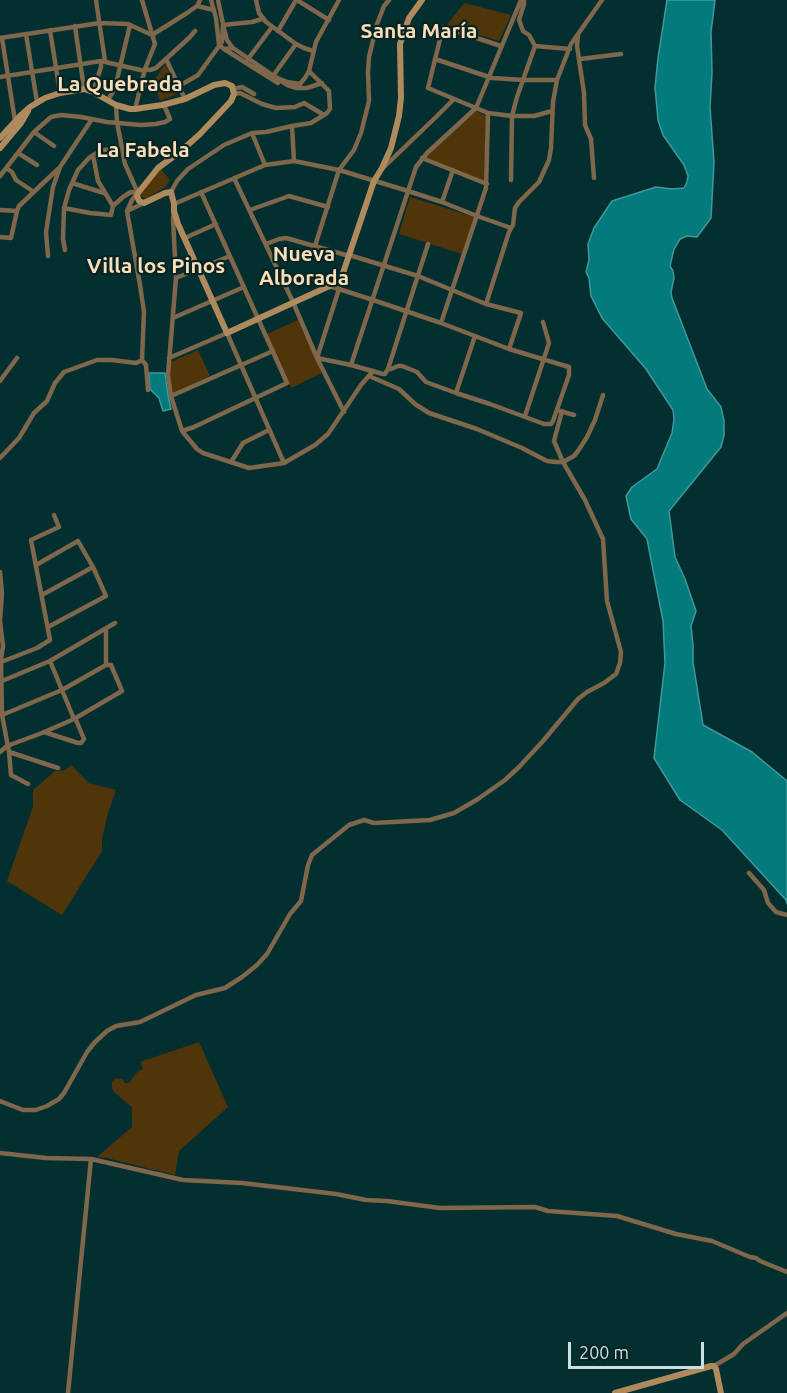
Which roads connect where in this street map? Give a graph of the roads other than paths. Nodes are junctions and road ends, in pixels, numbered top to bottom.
1 (96, 0) edge
2 (142, 0) edge
3 (200, 0) edge
4 (210, 0) edge
5 (218, 0) edge
6 (256, 0) edge
7 (297, 0) edge
8 (339, 0) edge
9 (389, 0) edge
10 (422, 0) edge
11 (522, 0) edge
12 (602, 0) edge
13 (197, 6) junction
14 (214, 10) junction
15 (262, 19) junction
16 (329, 20) junction
17 (99, 22) junction
18 (130, 25) junction
19 (223, 25) junction
20 (75, 26) junction
21 (272, 27) junction
22 (50, 30) junction
23 (195, 31) dead end
24 (279, 31) junction
25 (579, 33) junction
26 (26, 34) junction
27 (152, 34) junction
28 (1, 38) edge
29 (296, 44) junction
30 (501, 46) junction
31 (535, 46) junction
32 (222, 47) junction
33 (233, 48) junction
34 (570, 49) junction
35 (313, 51) junction
36 (621, 54) dead end
37 (166, 59) junction
38 (248, 59) junction
39 (435, 59) junction
40 (580, 59) junction
41 (103, 61) junction
42 (80, 63) junction
43 (121, 66) junction
44 (56, 67) junction
45 (145, 70) junction
46 (32, 71) junction
47 (309, 71) junction
48 (8, 75) junction
49 (273, 76) junction
50 (0, 77) edge
51 (488, 77) junction
52 (523, 80) junction
53 (557, 80) junction
54 (152, 81) dead end
55 (322, 83) junction
56 (284, 84) junction
57 (179, 86) junction
58 (84, 89) junction
59 (140, 90) junction
60 (234, 91) junction
61 (93, 92) junction
62 (60, 93) junction
63 (254, 94) dead end
64 (185, 99) junction
65 (454, 99) junction
66 (108, 100) junction
67 (37, 102) junction
68 (116, 105) junction
69 (164, 105) junction
70 (30, 107) junction
71 (476, 108) junction
72 (135, 109) junction
73 (552, 111) junction
74 (488, 113) junction
75 (324, 115) junction
76 (512, 116) junction
77 (92, 119) junction
78 (15, 121) junction
79 (117, 122) junction
80 (292, 126) junction
81 (34, 132) junction
82 (252, 133) junction
83 (0, 138) edge
84 (54, 146) dead end
85 (122, 147) junction
86 (0, 148) edge
87 (18, 153) junction
88 (93, 155) junction
89 (422, 158) junction
90 (294, 161) junction
91 (37, 165) dead end
92 (265, 165) junction
93 (60, 167) junction
94 (6, 168) junction
95 (382, 168) junction
96 (339, 170) junction
97 (453, 170) junction
98 (0, 176) edge
99 (234, 178) junction
100 (594, 178) dead end
101 (511, 180) dead end
102 (374, 181) junction
103 (72, 183) junction
104 (487, 184) junction
105 (408, 191) junction
106 (34, 192) junction
107 (171, 192) junction
108 (201, 192) junction
109 (104, 193) junction
110 (138, 193) junction
111 (144, 202) junction
112 (442, 202) junction
113 (174, 204) junction
114 (113, 206) junction
115 (328, 207) junction
116 (64, 208) junction
117 (0, 210) edge
118 (250, 210) junction
119 (17, 211) junction
120 (127, 211) junction
121 (174, 211) junction
122 (477, 216) junction
123 (216, 224) junction
124 (511, 228) junction
125 (0, 237) edge
126 (185, 238) junction
127 (266, 244) junction
128 (428, 244) dead end
129 (315, 246) junction
130 (65, 250) dead end
131 (349, 255) junction
132 (48, 256) dead end
133 (230, 256) junction
134 (384, 265) junction
135 (199, 269) junction
136 (418, 276) junction
137 (176, 278) junction
138 (339, 281) junction
139 (329, 286) junction
140 (244, 287) junction
141 (453, 289) junction
142 (339, 290) junction
143 (213, 300) junction
144 (373, 300) junction
145 (293, 302) junction
146 (486, 304) junction
147 (407, 311) junction
148 (173, 318) junction
149 (258, 318) junction
150 (543, 322) dead end
151 (441, 323) junction
152 (227, 333) junction
153 (476, 336) junction
154 (509, 349) junction
155 (273, 351) junction
156 (17, 358) dead end
157 (169, 358) junction
158 (317, 358) junction
159 (544, 359) junction
160 (142, 360) junction
161 (351, 365) junction
162 (241, 366) junction
163 (388, 369) junction
164 (374, 371) junction
165 (369, 376) junction
166 (0, 381) edge
167 (148, 390) dead end
168 (456, 393) junction
169 (603, 395) dead end
170 (171, 396) junction
171 (255, 398) junction
172 (560, 411) junction
173 (344, 412) junction
174 (574, 415) dead end
175 (525, 416) junction
176 (182, 430) junction
177 (269, 430) junction
178 (0, 459) edge
179 (231, 462) junction
180 (563, 462) junction
181 (284, 463) junction
182 (54, 515) dead end
183 (36, 565) junction
184 (93, 567) junction
185 (0, 572) edge
186 (42, 596) junction
187 (115, 623) dead end
188 (48, 627) junction
189 (106, 630) junction
190 (50, 661) junction
191 (1, 662) edge
192 (106, 665) junction
193 (2, 681) junction
194 (62, 690) junction
195 (2, 715) junction
196 (74, 719) junction
197 (44, 732) junction
198 (8, 749) junction
199 (0, 752) edge
200 (58, 768) dead end
201 (28, 784) dead end
202 (749, 873) dead end
203 (787, 915) edge
204 (0, 1101) edge
205 (0, 1153) edge
206 (91, 1159) junction
207 (787, 1272) edge
208 (787, 1313) edge
209 (714, 1366) junction
210 (68, 1393) edge
211 (615, 1393) edge
212 (722, 1393) edge

1 - 17 street
2 - 27 street
3 - 13 street
4 - 14 street
5 - 19 street
6 - 15 street
7 - 16 street
7 - 24 street
8 - 16 street
9 - 96 street
10 - 95 main road
11 - 30 street
11 - 31 street
12 - 25 street
13 - 14 street
13 - 27 street
14 - 32 street
15 - 19 street
15 - 21 street
16 - 35 street
17 - 18 street
17 - 20 street
17 - 41 street
18 - 27 street
18 - 43 street
19 - 32 street
19 - 33 street
20 - 22 street
20 - 42 street
21 - 24 street
21 - 38 street
22 - 26 street
22 - 44 street
23 - 37 street
24 - 29 street
25 - 34 street
25 - 40 street
26 - 28 street
26 - 46 street
27 - 45 street
28 - 48 street
29 - 35 street
29 - 49 street
30 - 39 street
30 - 51 street
31 - 34 street
31 - 52 street
32 - 33 street
32 - 56 street
32 - 57 street
33 - 38 street
34 - 53 street
35 - 47 street
36 - 40 street
37 - 45 street
37 - 57 street
38 - 49 street
39 - 51 street
39 - 65 street
40 - 100 street
41 - 42 street
41 - 43 street
41 - 61 street
42 - 44 street
42 - 58 street
43 - 45 street
43 - 66 street
44 - 46 street
44 - 62 street
45 - 59 street
46 - 48 street
46 - 67 street
47 - 49 street
47 - 55 street
48 - 50 street
48 - 78 street
49 - 56 street
51 - 52 street
51 - 71 street
52 - 53 street
52 - 76 street
53 - 73 street
54 - 59 street
55 - 56 street
55 - 75 street
57 - 64 street
58 - 61 main road
58 - 62 main road
59 - 72 street
60 - 63 street
60 - 64 main road
60 - 75 street
60 - 110 main road
61 - 66 main road
62 - 67 main road
64 - 69 main road
65 - 71 street
65 - 95 street
66 - 68 main road
67 - 70 main road
68 - 72 main road
68 - 79 street
69 - 72 main road
69 - 79 street
70 - 78 main road
70 - 86 main road
71 - 74 street
71 - 89 street
73 - 76 street
73 - 124 street
74 - 76 street
74 - 104 street
75 - 80 street
76 - 101 street
77 - 79 street
77 - 81 street
77 - 93 street
78 - 83 main road
79 - 85 street
80 - 82 street
80 - 90 street
81 - 84 street
81 - 87 street
82 - 92 street
82 - 107 street
85 - 88 street
85 - 110 street
87 - 91 street
87 - 94 street
88 - 103 street
88 - 109 street
89 - 97 street
89 - 105 street
90 - 92 street
90 - 96 street
92 - 99 street
93 - 106 street
93 - 132 street
94 - 98 street
94 - 106 street
95 - 102 main road
96 - 102 street
96 - 115 street
97 - 104 street
97 - 112 street
99 - 108 street
99 - 118 street
102 - 105 street
102 - 131 main road
103 - 109 street
103 - 116 street
104 - 122 street
105 - 112 street
105 - 134 street
106 - 119 street
107 - 111 main road
107 - 113 main road
108 - 113 street
108 - 123 street
109 - 114 street
110 - 111 main road
110 - 114 street
110 - 120 street
111 - 120 street
112 - 122 street
113 - 121 main road
114 - 116 street
115 - 118 street
115 - 129 street
116 - 130 street
117 - 119 street
118 - 127 street
119 - 125 street
120 - 160 street
121 - 126 main road
121 - 137 street
122 - 124 street
122 - 141 street
123 - 126 street
123 - 133 street
124 - 146 street
126 - 135 main road
127 - 129 street
127 - 145 street
128 - 136 street
129 - 131 street
131 - 134 street
131 - 138 main road
133 - 135 street
133 - 140 street
134 - 136 street
134 - 144 street
135 - 137 street
135 - 143 main road
136 - 141 street
136 - 147 street
137 - 148 street
138 - 139 main road
138 - 142 street
139 - 142 street
139 - 145 main road
140 - 143 street
140 - 149 street
141 - 146 street
141 - 151 street
142 - 144 street
142 - 158 street
143 - 148 street
143 - 152 main road
144 - 147 street
144 - 161 street
145 - 149 main road
145 - 158 street
146 - 154 street
147 - 151 street
147 - 163 street
148 - 157 street
149 - 152 main road
149 - 155 street
150 - 159 street
151 - 153 street
152 - 157 street
152 - 162 street
153 - 154 street
153 - 168 street
154 - 159 street
155 - 162 street
155 - 171 street
156 - 166 street
157 - 170 street
158 - 161 street
158 - 173 street
159 - 172 street
159 - 175 street
160 - 167 street
160 - 178 street
161 - 164 street
162 - 170 street
162 - 171 street
163 - 164 street
163 - 168 street
164 - 165 street
165 - 173 street
165 - 180 street
168 - 175 street
169 - 180 street
170 - 176 street
171 - 176 street
171 - 177 street
172 - 174 street
172 - 175 street
172 - 180 street
173 - 181 street
176 - 179 street
177 - 179 street
177 - 181 street
179 - 181 street
180 - 204 street
182 - 183 street
183 - 184 street
183 - 186 street
184 - 186 street
184 - 188 street
185 - 191 street
186 - 188 street
187 - 189 street
188 - 191 street
189 - 190 street
189 - 192 street
190 - 193 street
190 - 194 street
191 - 193 street
192 - 194 street
192 - 196 street
193 - 195 street
194 - 195 street
194 - 196 street
195 - 198 street
196 - 197 street
196 - 197 street
197 - 198 street
198 - 199 street
198 - 200 street
198 - 201 street
202 - 203 street
205 - 206 street
206 - 207 street
206 - 210 street
208 - 209 street
209 - 211 main road
209 - 212 main road

